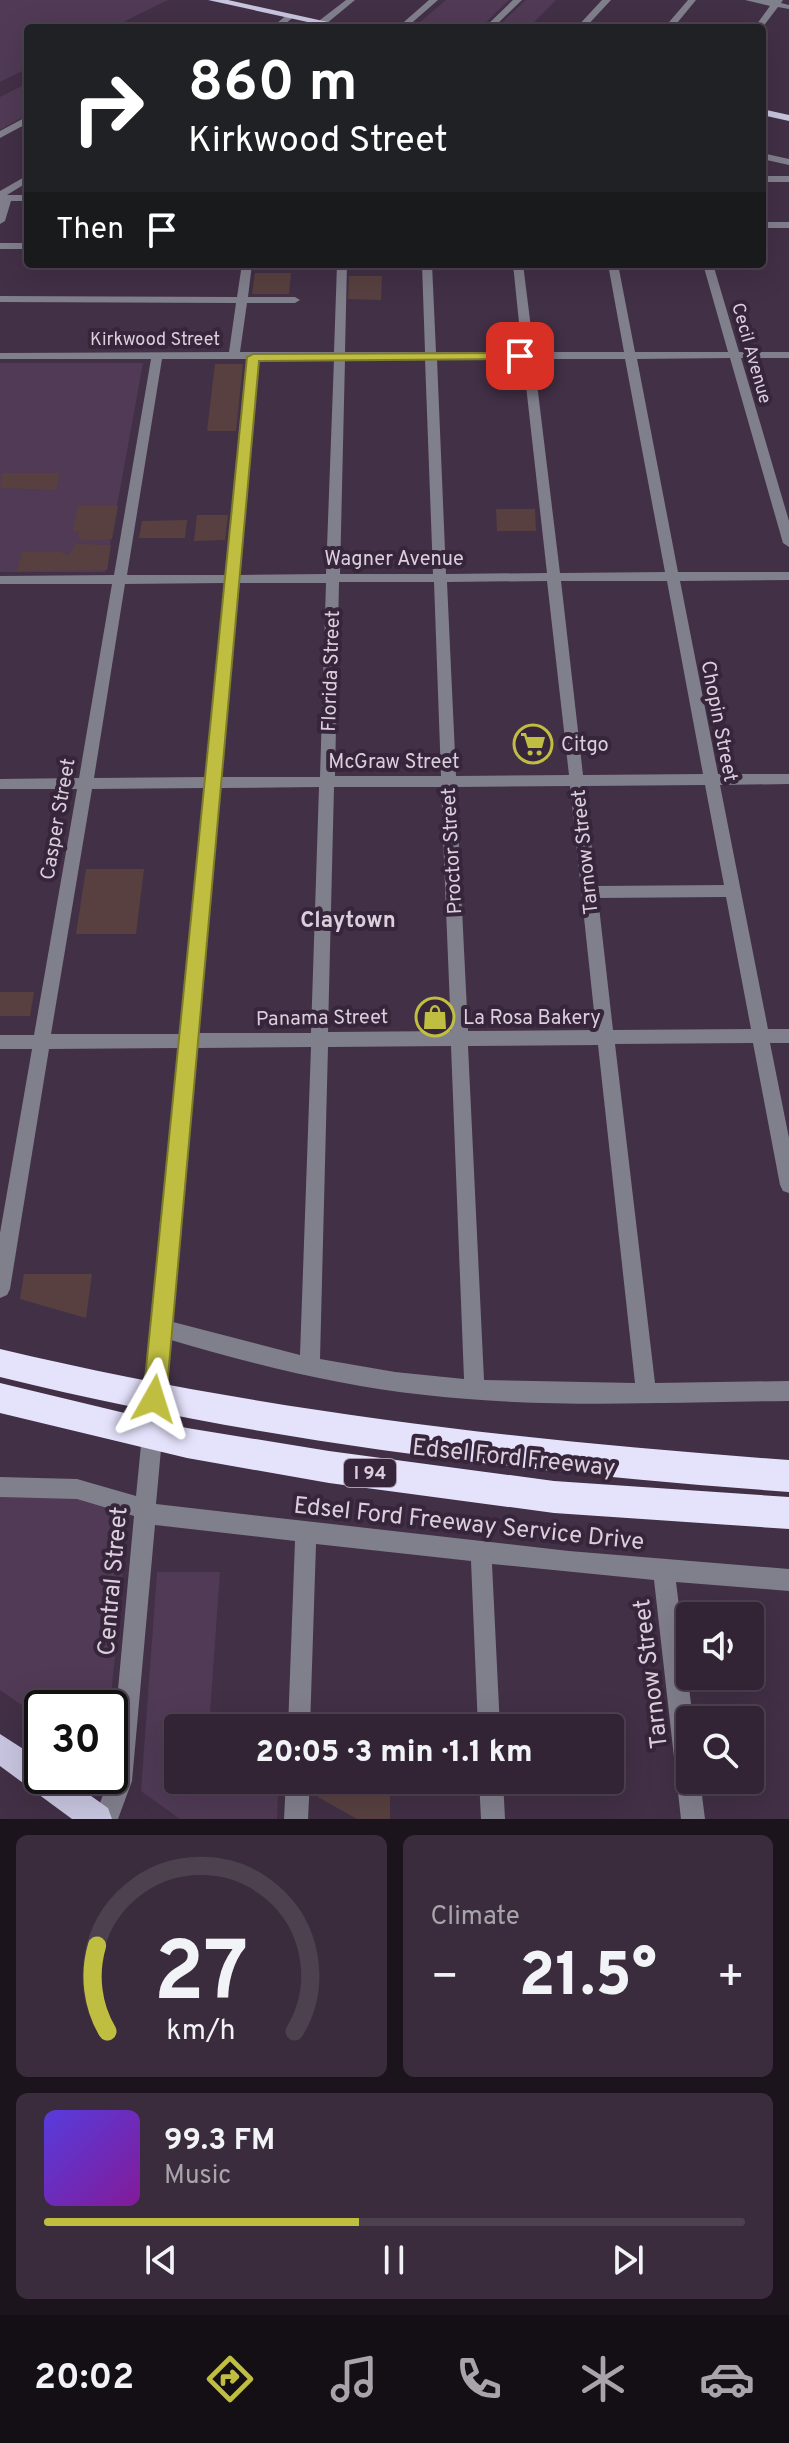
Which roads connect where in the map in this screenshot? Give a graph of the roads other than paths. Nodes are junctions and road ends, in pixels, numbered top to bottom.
1 (213, 0) edge
2 (351, 0) edge
3 (434, 0) edge
4 (518, 0) edge
5 (607, 0) edge
6 (692, 0) edge
7 (749, 0) edge
8 (777, 2) edge
9 (789, 7) edge
10 (291, 16) junction
11 (323, 22) junction
12 (280, 24) edge
13 (332, 24) edge
14 (406, 24) edge
15 (492, 24) edge
16 (584, 24) edge
17 (671, 24) edge
18 (761, 24) edge
19 (766, 113) edge
20 (788, 116) edge
21 (24, 121) edge
22 (0, 135) edge
23 (766, 157) edge
24 (789, 162) edge
25 (766, 179) edge
26 (789, 179) edge
27 (24, 181) edge
28 (2, 197) edge
29 (24, 198) edge
30 (0, 221) edge
31 (766, 225) edge
32 (789, 225) edge
33 (0, 246) edge
34 (24, 246) edge
35 (246, 268) edge
36 (342, 268) edge
37 (427, 268) edge
38 (518, 268) edge
39 (614, 268) edge
40 (709, 268) edge
41 (0, 299) edge
42 (242, 299) junction
43 (295, 300) dead end
44 (733, 355) junction
45 (789, 355) edge
46 (0, 356) edge
47 (528, 356) junction
48 (630, 356) junction
49 (157, 357) junction
50 (234, 357) junction
51 (253, 357) junction
52 (339, 357) junction
53 (431, 357) junction
54 (789, 543) edge
55 (789, 576) edge
56 (553, 577) junction
57 (673, 577) junction
58 (332, 578) junction
59 (440, 578) junction
60 (119, 579) junction
61 (233, 579) junction
62 (0, 580) edge
63 (711, 779) junction
64 (789, 779) edge
65 (576, 780) junction
66 (448, 781) junction
67 (326, 782) junction
68 (85, 783) junction
69 (214, 783) junction
70 (0, 784) edge
71 (732, 891) junction
72 (588, 892) junction
73 (605, 1036) junction
74 (760, 1036) junction
75 (789, 1036) edge
76 (460, 1037) junction
77 (320, 1039) junction
78 (190, 1040) junction
79 (42, 1041) junction
80 (0, 1042) edge
81 (789, 1185) edge
82 (0, 1289) edge
83 (161, 1335) junction
84 (0, 1363) edge
85 (310, 1367) junction
86 (474, 1389) junction
87 (789, 1391) edge
88 (646, 1392) junction
89 (0, 1398) edge
90 (789, 1476) edge
91 (0, 1487) edge
92 (145, 1503) junction
93 (789, 1513) edge
94 (306, 1532) junction
95 (481, 1551) junction
96 (664, 1570) junction
97 (789, 1580) edge
98 (300, 1714) edge
99 (488, 1714) edge
100 (0, 1748) edge
101 (297, 1794) edge
102 (492, 1794) edge
103 (97, 1819) edge
104 (106, 1819) edge
105 (296, 1819) edge
106 (493, 1819) edge
107 (693, 1819) edge

1 - 10 main road
2 - 11 street
3 - 14 street
4 - 15 street
5 - 16 street
6 - 17 street
7 - 8 street
8 - 9 street
8 - 18 street
10 - 11 main road
10 - 12 street
11 - 13 main road
19 - 20 main road
21 - 22 street
23 - 24 street
25 - 26 street
27 - 28 street
28 - 29 street
28 - 30 street
31 - 32 street
33 - 34 street
35 - 42 street
36 - 52 street, Florida Street
37 - 53 street, Proctor Street
38 - 47 street, Tarnow Street
39 - 48 street, Chopin Street
40 - 44 street, Cecil Avenue
41 - 42 street
42 - 43 street
42 - 50 street
44 - 45 street, Kirkwood Street
44 - 48 street, Kirkwood Street
44 - 54 street, Cecil Avenue
46 - 49 street, Kirkwood Street
47 - 48 street, Kirkwood Street
47 - 53 street, Kirkwood Street
47 - 56 street, Tarnow Street
48 - 57 street, Chopin Street
49 - 50 street, Kirkwood Street
49 - 60 street, Casper Street
50 - 51 street, Kirkwood Street
51 - 52 street, Kirkwood Street
51 - 61 street, Central Street
52 - 53 street, Kirkwood Street
52 - 58 street, Florida Street
53 - 59 street, Proctor Street
55 - 57 street, Wagner Avenue
56 - 57 street, Wagner Avenue
56 - 59 street, Wagner Avenue
56 - 65 street, Tarnow Street
57 - 63 street, Chopin Street
58 - 59 street, Wagner Avenue
58 - 61 street, Wagner Avenue
58 - 67 street, Florida Street
59 - 66 street, Proctor Street
60 - 61 street, Wagner Avenue
60 - 62 street, Wagner Avenue
60 - 68 street, Casper Street
61 - 69 street, Central Street
63 - 64 street, McGraw Street
63 - 65 street, McGraw Street
63 - 71 street, Chopin Street
65 - 66 street, McGraw Street
65 - 72 street, Tarnow Street
66 - 67 street, McGraw Street
66 - 76 street, Proctor Street
67 - 69 street, McGraw Street
67 - 77 street, Florida Street
68 - 69 street, McGraw Street
68 - 70 street, McGraw Street
68 - 79 street, Casper Street
69 - 78 street, Central Street
71 - 72 street
71 - 74 street, Chopin Street
72 - 73 street, Tarnow Street
73 - 74 street, Panama Street
73 - 76 street, Panama Street
73 - 88 street, Tarnow Street
74 - 75 street, Panama Street
74 - 81 street, Chopin Street
76 - 77 street, Panama Street
76 - 86 street, Proctor Street
77 - 78 street, Panama Street
77 - 85 street, Florida Street
78 - 79 street, Panama Street
78 - 83 street, Central Street
79 - 80 street, Panama Street
79 - 82 street, Casper Street
83 - 85 street
83 - 92 street, Central Street
84 - 90 highway, Edsel Ford Freeway / I 94
85 - 86 street
86 - 88 street
87 - 88 street
89 - 93 highway, Edsel Ford Freeway / I 94
91 - 92 street, Edsel Ford Freeway Service Drive
92 - 94 street, Edsel Ford Freeway Service Drive
92 - 104 street, Central Street
94 - 95 street, Edsel Ford Freeway Service Drive
94 - 98 street
95 - 96 street, Edsel Ford Freeway Service Drive
95 - 99 street
96 - 97 street, Edsel Ford Freeway Service Drive
96 - 107 street, Tarnow Street
100 - 103 main road
101 - 105 street
102 - 106 street

